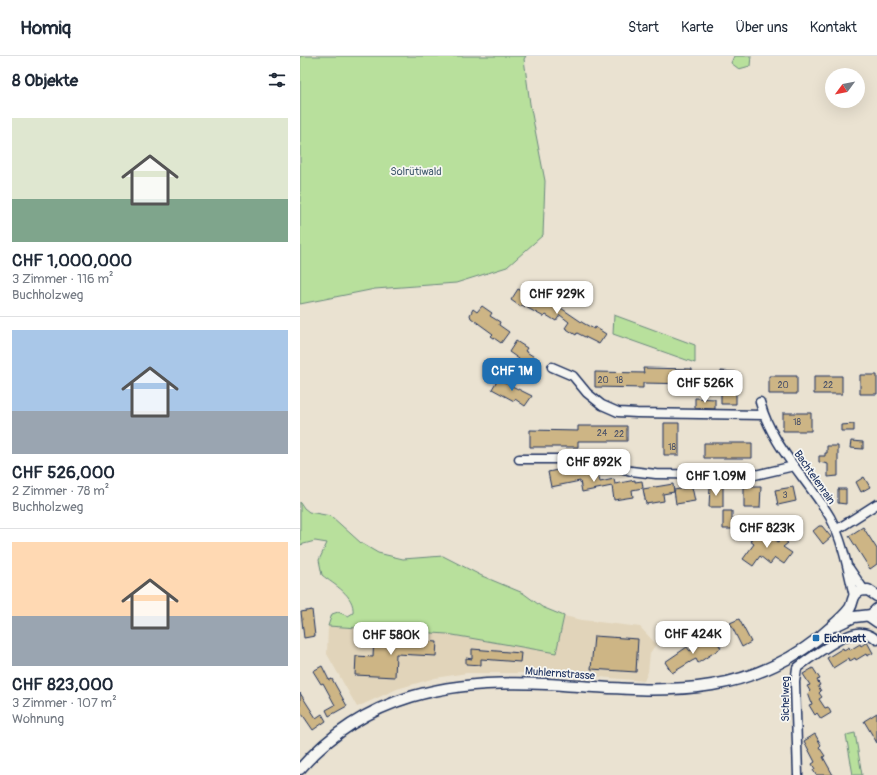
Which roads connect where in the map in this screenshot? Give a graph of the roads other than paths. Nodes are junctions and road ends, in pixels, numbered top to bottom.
1 (552, 367) dead end
2 (760, 402) dead end
3 (763, 415) junction
4 (519, 459) dead end
5 (794, 466) junction
6 (877, 504) edge
7 (836, 530) junction
8 (848, 566) junction
9 (872, 592) edge
10 (853, 600) junction
11 (877, 609) edge
12 (864, 616) junction
13 (877, 623) edge
14 (829, 629) junction
15 (877, 640) edge
16 (300, 769) edge
17 (798, 775) edge

1 - 3 street
2 - 3 street, Bachtelenrain
3 - 5 street, Bachtelenrain
4 - 5 street
5 - 7 street, Bachtelenrain
6 - 7 street
7 - 8 street, Bachtelenrain
8 - 9 street, Bachtelenrain
8 - 10 street, Bachtelenrain
9 - 10 street, Muhlernstrasse
10 - 12 street
10 - 14 street, Muhlernstrasse
11 - 12 street, Muhlernstrasse
12 - 13 street
12 - 14 street, Muhlernstrasse
14 - 16 street, Muhlernstrasse
15 - 17 street, Sichelweg

